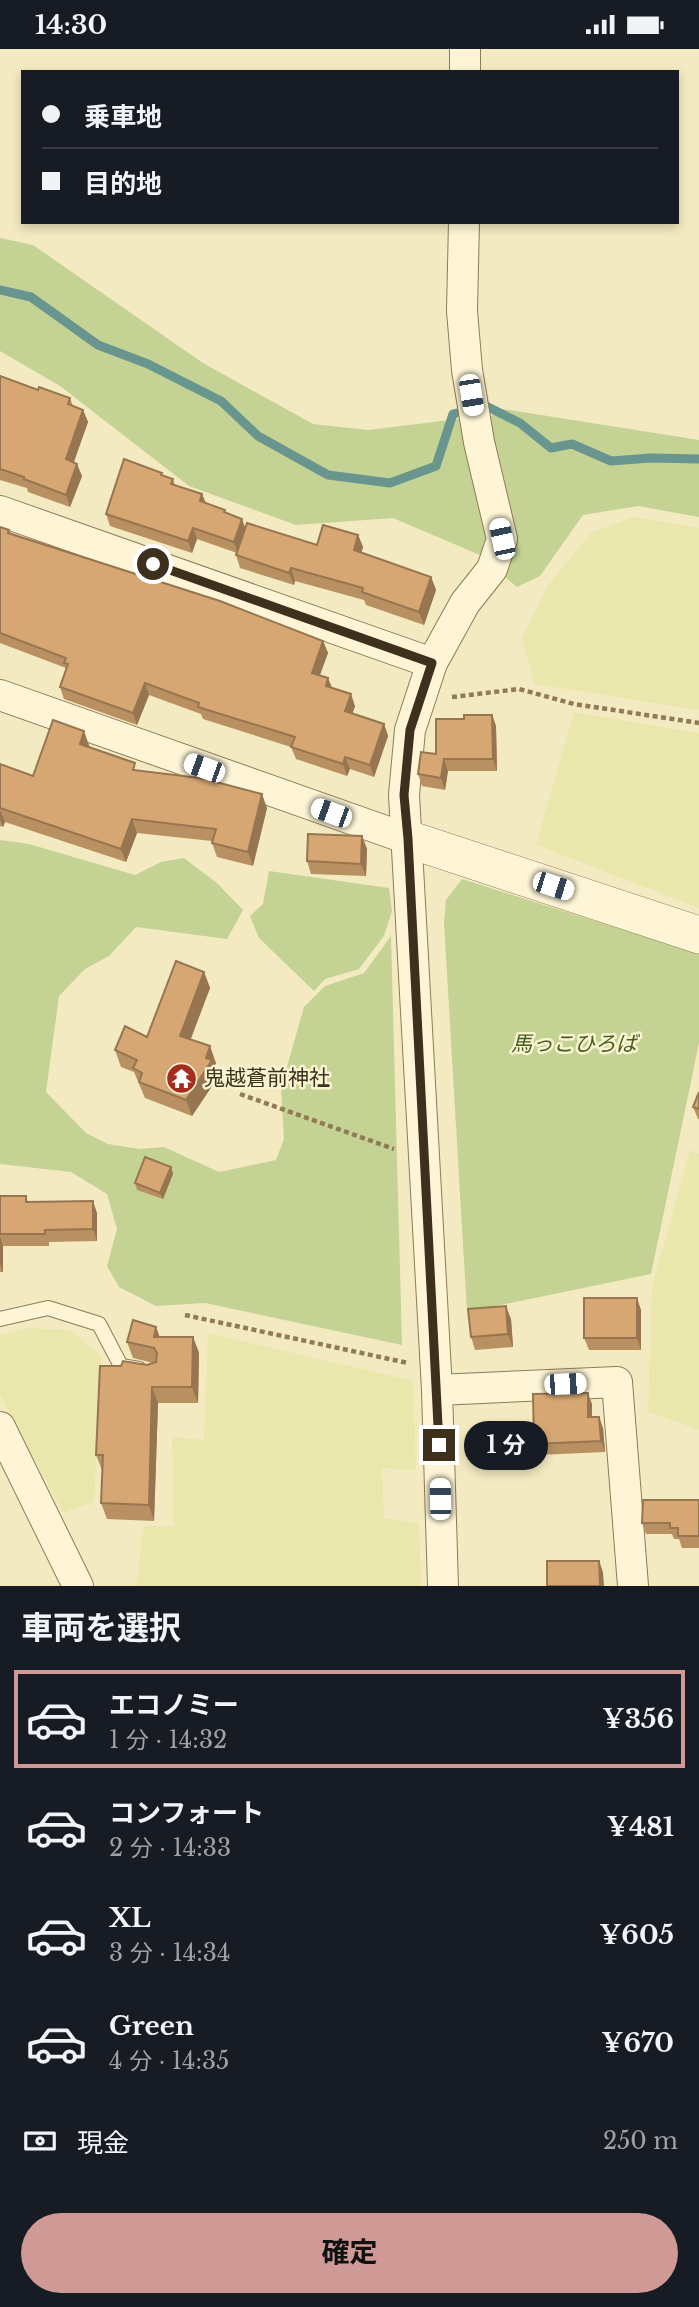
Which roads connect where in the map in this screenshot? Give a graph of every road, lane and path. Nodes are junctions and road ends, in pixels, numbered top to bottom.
1 (465, 49) edge
2 (465, 70) edge
3 (464, 224) edge
4 (0, 511) edge
5 (432, 663) junction
6 (0, 695) edge
7 (419, 701) junction
8 (699, 723) edge
9 (408, 839) junction
10 (699, 935) edge
11 (240, 1094) dead end
12 (424, 1160) junction
13 (185, 1315) dead end
14 (0, 1319) edge
15 (154, 1372) edge
16 (437, 1380) junction
17 (0, 1427) edge
18 (78, 1586) edge
19 (443, 1586) edge
20 (633, 1586) edge

1 - 2 street
3 - 5 street
4 - 5 street
5 - 7 street
6 - 9 street
7 - 8 path
7 - 9 street
9 - 10 street
9 - 12 street
11 - 12 path
12 - 16 street
13 - 16 path
14 - 15 lane
16 - 19 street
16 - 20 street
17 - 18 street

